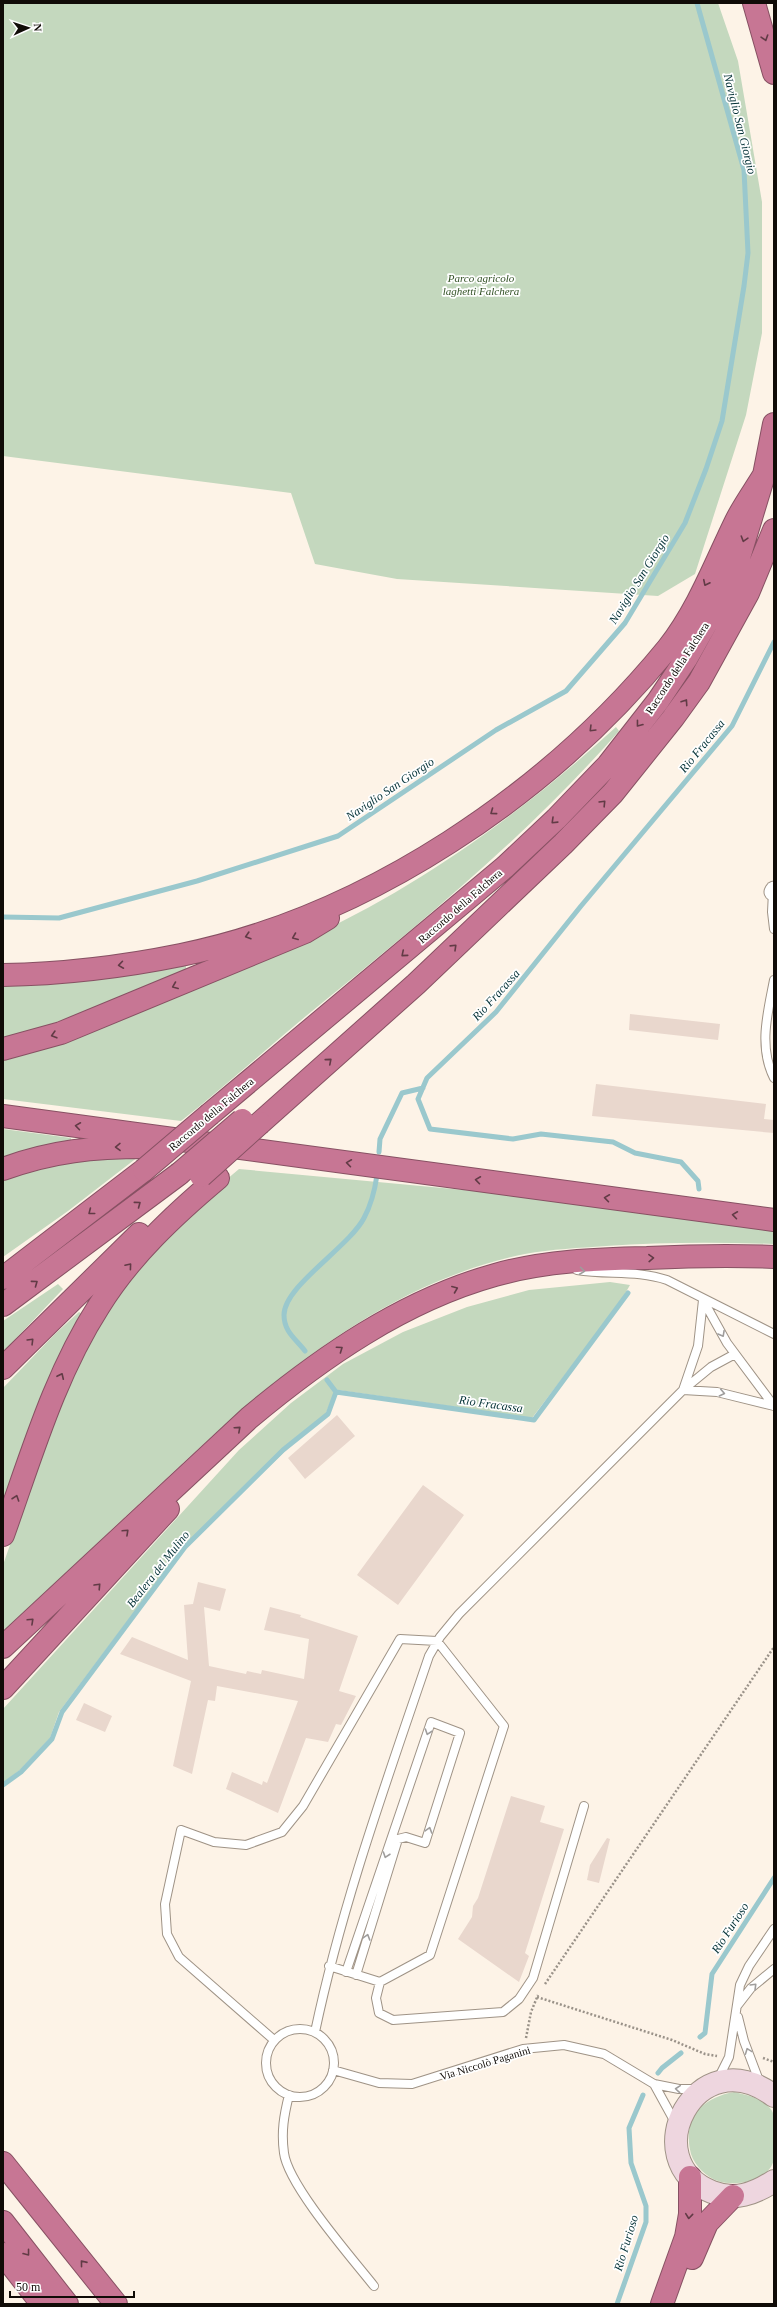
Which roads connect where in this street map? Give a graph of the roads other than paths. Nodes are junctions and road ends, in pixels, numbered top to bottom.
1 (754, 3) edge
2 (774, 73) edge
3 (774, 424) edge
4 (764, 475) junction
5 (774, 530) edge
6 (411, 864) junction
7 (774, 891) edge
8 (774, 930) edge
9 (3, 975) edge
10 (774, 980) edge
11 (3, 1049) edge
12 (774, 1078) edge
13 (3, 1116) edge
14 (259, 1123) junction
15 (324, 1160) junction
16 (3, 1169) edge
17 (210, 1177) junction
18 (774, 1220) edge
19 (774, 1257) edge
20 (544, 1265) junction
21 (3, 1278) edge
22 (703, 1300) junction
23 (3, 1305) edge
24 (774, 1334) edge
25 (735, 1354) junction
26 (3, 1368) edge
27 (683, 1390) junction
28 (774, 1406) edge
29 (209, 1455) junction
30 (3, 1535) edge
31 (437, 1641) junction
32 (3, 1648) edge
33 (3, 1688) edge
34 (584, 1806) dead end
35 (774, 1930) edge
36 (329, 1966) junction
37 (774, 1969) edge
38 (346, 1972) junction
39 (356, 1975) junction
40 (380, 1982) junction
41 (737, 2006) junction
42 (737, 2015) junction
43 (315, 2032) junction
44 (274, 2040) junction
45 (333, 2070) junction
46 (654, 2084) junction
47 (709, 2086) junction
48 (768, 2091) edge
49 (289, 2095) junction
50 (677, 2125) junction
51 (3, 2153) edge
52 (3, 2163) edge
53 (690, 2177) junction
54 (20, 2184) junction
55 (768, 2190) edge
56 (733, 2196) junction
57 (3, 2222) edge
58 (3, 2254) edge
59 (374, 2286) dead end
60 (42, 2304) edge
61 (67, 2304) edge
62 (116, 2304) edge
63 (662, 2304) edge
64 (673, 2304) edge

1 -> 2 highway
3 - 4 highway, Raccordo della Falchera
4 -> 6 highway
4 -> 21 highway, Raccordo della Falchera, bridge
14 -> 5 highway, Raccordo della Falchera
6 -> 9 highway
6 -> 11 highway
7 - 8 lane
10 - 12 lane
15 -> 13 highway
14 - 17 highway, bridge
23 -> 14 highway, bridge
15 -> 16 highway
18 -> 15 highway
26 -> 17 highway
30 -> 17 highway
20 -> 19 highway
20 -> 22 lane
29 -> 20 highway
22 - 24 lane
22 -> 25 lane
22 - 27 lane
25 - 27 lane
25 - 28 lane
27 -> 28 lane
27 - 31 lane
32 -> 29 highway
33 -> 29 highway
31 - 36 lane
31 - 40 lane
31 - 44 lane
34 - 40 lane
35 - 41 lane
36 - 38 lane
36 - 43 lane
41 -> 37 lane
38 - 39 lane
39 -> 38 lane
39 - 40 lane
41 - 42 lane
42 - 47 lane
48 -> 42 lane
43 - 44 lane
43 - 45 lane
44 - 49 lane
45 - 46 lane, Via Niccolò Paganini
45 - 49 lane
47 -> 46 lane, Via Niccolò Paganini
46 - 50 lane, Via Niccolò Paganini
47 - 48 street
47 - 50 street
49 - 59 lane
50 - 53 street
51 - 54 highway
52 - 54 highway
53 - 56 street
53 -> 63 highway
62 -> 54 highway
55 - 56 street
56 - 64 highway
57 -> 61 highway
58 - 60 highway

